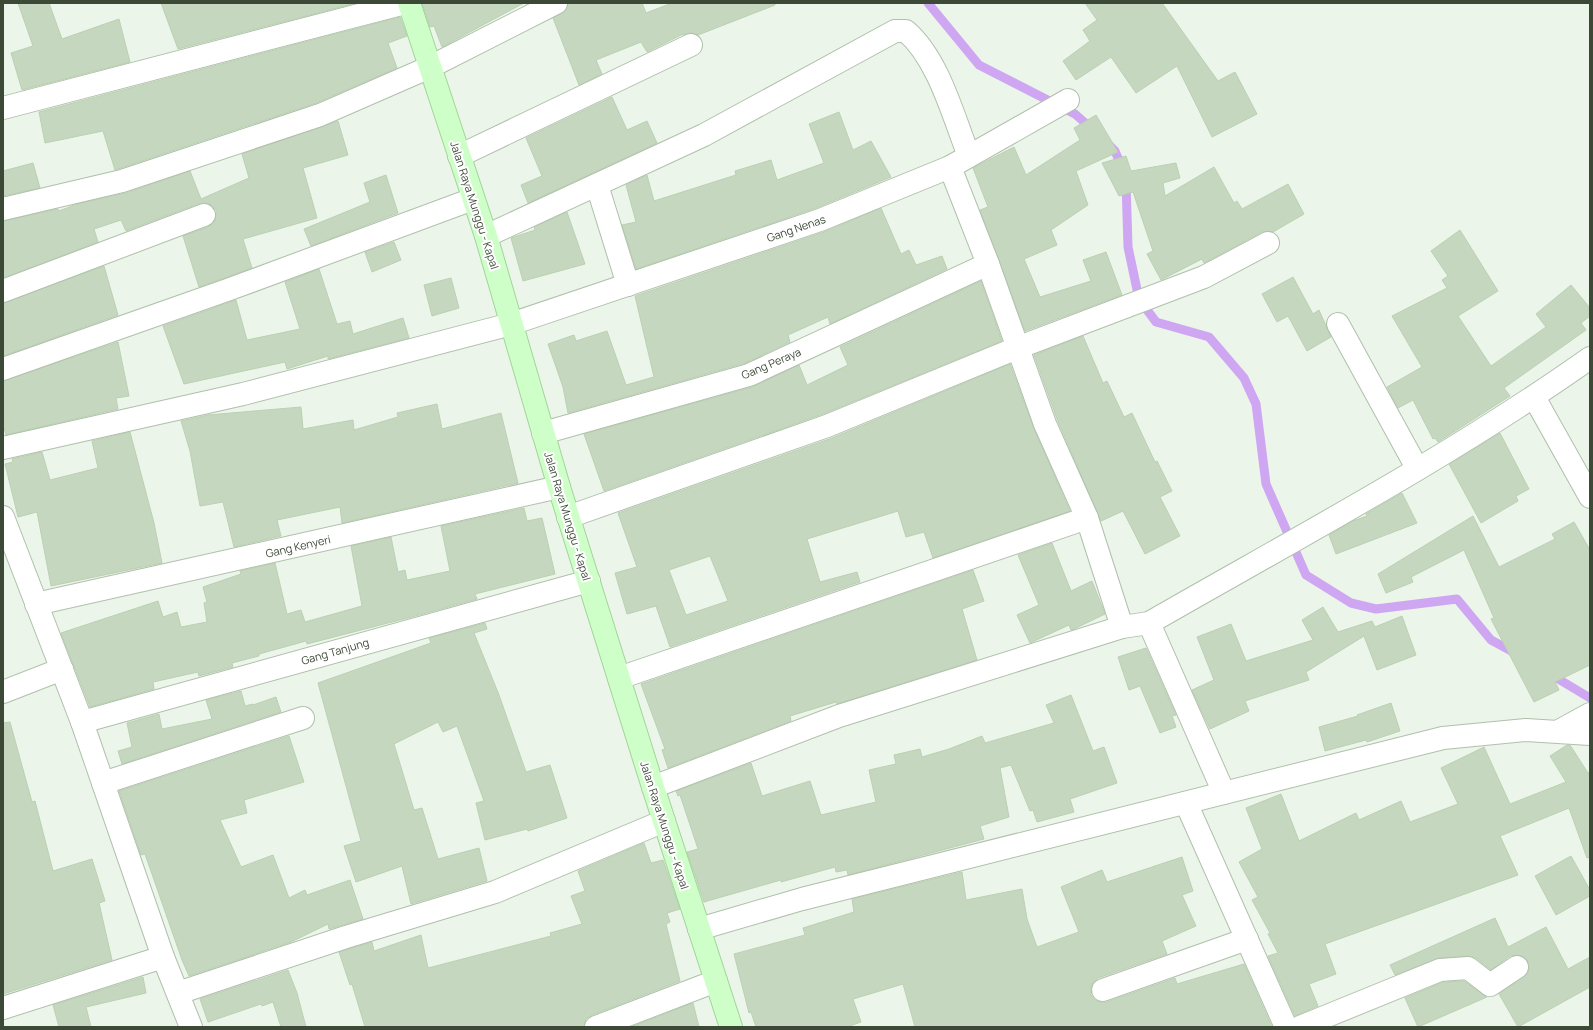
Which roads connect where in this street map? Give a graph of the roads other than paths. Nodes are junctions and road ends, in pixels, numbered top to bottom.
1 (405, 3) edge
2 (409, 3) edge
3 (556, 3) edge
4 (691, 46) dead end
5 (430, 67) junction
6 (1068, 100) dead end
7 (3, 108) edge
8 (459, 156) junction
9 (969, 156) junction
10 (950, 167) junction
11 (597, 185) junction
12 (473, 199) junction
13 (3, 209) edge
14 (204, 215) dead end
15 (486, 236) junction
16 (1268, 243) dead end
17 (988, 264) junction
18 (628, 285) junction
19 (3, 291) edge
20 (511, 324) junction
21 (1338, 324) dead end
22 (1017, 348) junction
23 (1590, 358) edge
24 (3, 369) edge
25 (1534, 397) junction
26 (543, 433) junction
27 (3, 448) edge
28 (1418, 468) junction
29 (559, 487) junction
30 (1590, 497) edge
31 (3, 517) edge
32 (568, 517) junction
33 (1087, 518) junction
34 (589, 581) junction
35 (36, 604) junction
36 (1149, 623) junction
37 (1122, 628) junction
38 (62, 670) junction
39 (619, 678) junction
40 (3, 692) edge
41 (1590, 714) edge
42 (303, 718) dead end
43 (82, 722) junction
44 (1558, 731) junction
45 (1590, 734) edge
46 (104, 783) junction
47 (653, 787) junction
48 (1224, 793) junction
49 (1186, 803) junction
50 (664, 821) junction
51 (699, 929) junction
52 (1247, 940) junction
53 (163, 957) junction
54 (1517, 967) dead end
55 (716, 981) junction
56 (1103, 990) dead end
57 (178, 993) junction
58 (3, 1008) edge
59 (191, 1027) edge
60 (596, 1027) edge
61 (731, 1027) edge
62 (1286, 1027) edge
63 (1300, 1027) edge

1 - 7 street
2 - 5 street, Jalan Raya Munggu - Kapal
3 - 5 street
4 - 8 street
5 - 8 street, Jalan Raya Munggu - Kapal
5 - 13 street
6 - 9 street, Gang Nenas
8 - 12 street, Jalan Raya Munggu - Kapal
9 - 10 street, Gang Nenas
9 - 11 street
10 - 17 street
10 - 18 street, Gang Nenas
11 - 15 street
11 - 18 street
12 - 15 street, Jalan Raya Munggu - Kapal
12 - 24 street
14 - 19 street
15 - 20 street, Jalan Raya Munggu - Kapal
16 - 22 street
17 - 22 street
17 - 26 street, Gang Peraya
18 - 20 street, Gang Nenas
20 - 26 street, Jalan Raya Munggu - Kapal
20 - 27 street, Gang Nenas
21 - 28 street
22 - 32 street
22 - 33 street
23 - 25 street
25 - 28 street
25 - 30 street
26 - 29 street, Jalan Raya Munggu - Kapal
28 - 36 street
29 - 32 street, Jalan Raya Munggu - Kapal
29 - 35 street, Gang Kenyeri
31 - 35 street
32 - 34 street, Jalan Raya Munggu - Kapal
33 - 37 street
33 - 39 street
34 - 39 street, Jalan Raya Munggu - Kapal
34 - 43 street, Gang Tanjung
35 - 38 street
36 - 37 street
36 - 48 street
37 - 47 street
38 - 40 street
38 - 43 street
39 - 47 street, Jalan Raya Munggu - Kapal
41 - 44 street
42 - 46 street
43 - 46 street
44 - 45 street
44 - 48 street
46 - 53 street
47 - 50 street, Jalan Raya Munggu - Kapal
48 - 49 street
49 - 51 street
49 - 52 street
50 - 51 street, Jalan Raya Munggu - Kapal
50 - 57 street
51 - 55 street, Jalan Raya Munggu - Kapal
52 - 56 street
52 - 62 street
53 - 57 street
53 - 58 street
54 - 63 street
55 - 60 street
55 - 61 street, Jalan Raya Munggu - Kapal
57 - 59 street

